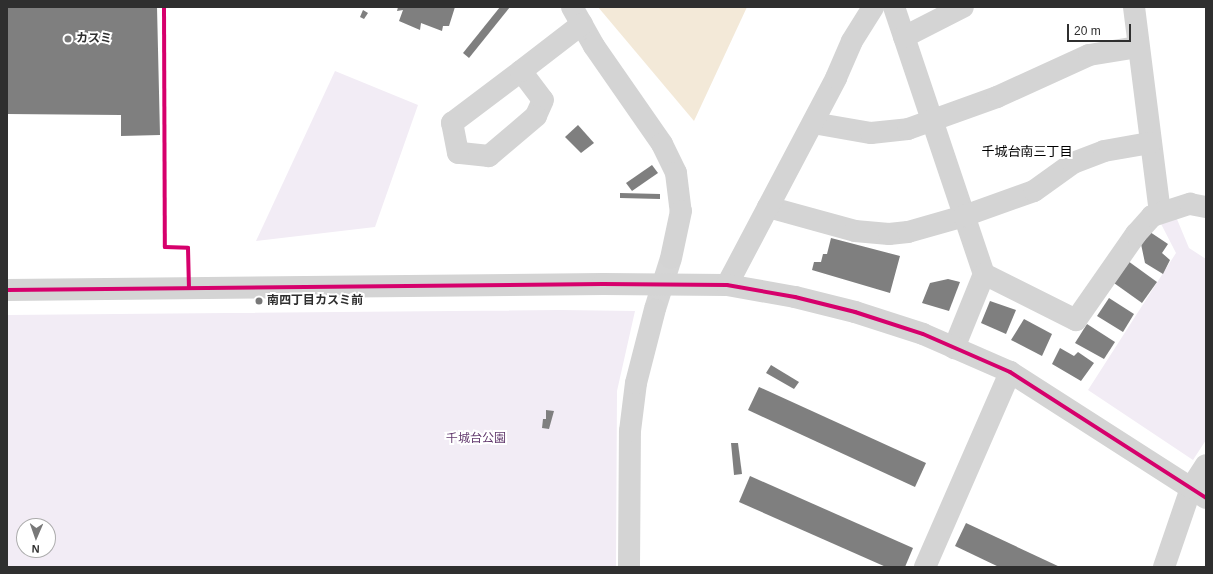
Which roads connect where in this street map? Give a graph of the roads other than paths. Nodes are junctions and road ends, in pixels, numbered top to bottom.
1 (873, 7) edge
2 (894, 7) edge
3 (963, 7) edge
4 (1137, 7) edge
5 (577, 16) edge
6 (904, 37) junction
7 (1138, 46) junction
8 (521, 71) dead end
9 (932, 120) junction
10 (813, 123) junction
11 (1150, 143) junction
12 (768, 207) junction
13 (1206, 207) edge
14 (1160, 212) junction
15 (964, 216) junction
16 (671, 258) tunnel mouth
17 (984, 274) junction
18 (727, 286) junction
19 (7, 290) edge
20 (655, 309) tunnel mouth
21 (954, 348) junction
22 (1010, 372) junction
23 (1206, 465) edge
24 (1198, 493) edge
25 (629, 567) edge
26 (925, 567) edge
27 (1164, 567) edge

1 - 10 street
2 - 6 street
3 - 6 street
4 - 7 street
5 - 8 street
5 - 16 street
6 - 9 street
7 - 9 street
7 - 11 street
9 - 10 street
9 - 15 street
10 - 12 street
11 - 14 street
11 - 15 street
12 - 15 street
12 - 18 street
13 - 14 street
14 - 17 street
15 - 17 street
17 - 21 street
18 - 19 street
18 - 21 street
20 - 25 street
21 - 22 street
22 - 24 street
22 - 26 street
23 - 24 street
24 - 27 street

